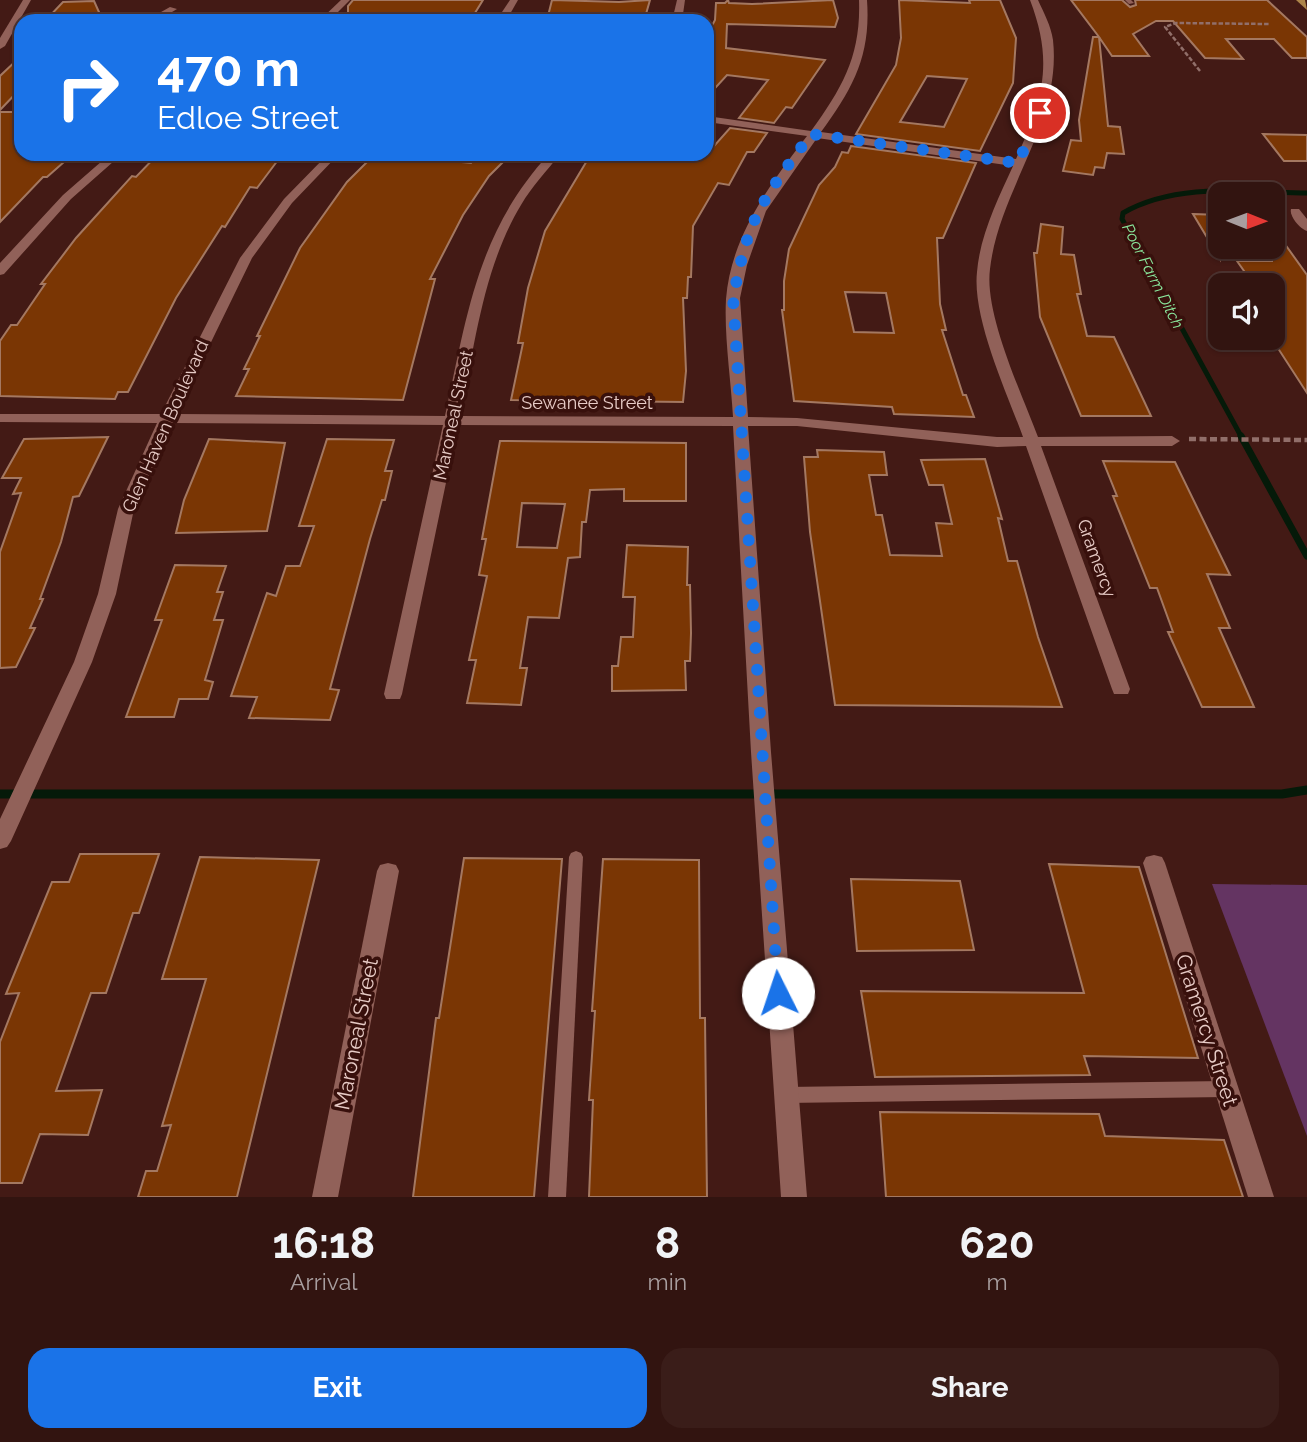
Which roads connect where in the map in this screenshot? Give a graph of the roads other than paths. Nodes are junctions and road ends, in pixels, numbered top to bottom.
1 (181, 0) edge
2 (346, 0) edge
3 (863, 0) edge
4 (1034, 0) edge
5 (173, 9) junction
6 (163, 14) edge
7 (173, 14) edge
8 (331, 14) edge
9 (14, 24) edge
10 (4, 43) edge
11 (714, 120) edge
12 (811, 134) junction
13 (109, 161) edge
14 (327, 161) edge
15 (549, 161) edge
16 (1018, 163) junction
17 (1295, 212) dead end
18 (1307, 227) edge
19 (0, 271) edge
20 (0, 418) edge
21 (166, 419) junction
22 (453, 420) junction
23 (740, 422) junction
24 (1172, 441) dead end
25 (1033, 442) junction
26 (1121, 689) dead end
27 (393, 694) dead end
28 (0, 840) edge
29 (576, 857) dead end
30 (1154, 863) dead end
31 (388, 870) dead end
32 (1226, 1089) junction
33 (786, 1095) junction
34 (325, 1197) edge
35 (557, 1197) edge
36 (794, 1197) edge
37 (1261, 1197) edge

1 - 5 street
2 - 8 street
3 - 12 street
4 - 16 street
5 - 6 street
5 - 7 street
9 - 10 street
11 - 12 street
12 - 16 street
12 - 23 street
13 - 19 street
14 - 21 street, Glen Haven Boulevard
15 - 22 street, Maroneal Street
16 - 25 street
17 - 18 street
20 - 21 street, Sewanee Street
21 - 22 street, Sewanee Street
21 - 28 street, Glen Haven Boulevard
22 - 23 street, Sewanee Street
22 - 27 street, Maroneal Street
23 - 25 street, Sewanee Street
23 - 33 street
24 - 25 street, Sewanee Street
25 - 26 street, Gramercy
29 - 35 lane
30 - 32 street, Gramercy Street
31 - 34 street, Maroneal Street
32 - 33 lane
32 - 37 street, Gramercy Street
33 - 36 street

